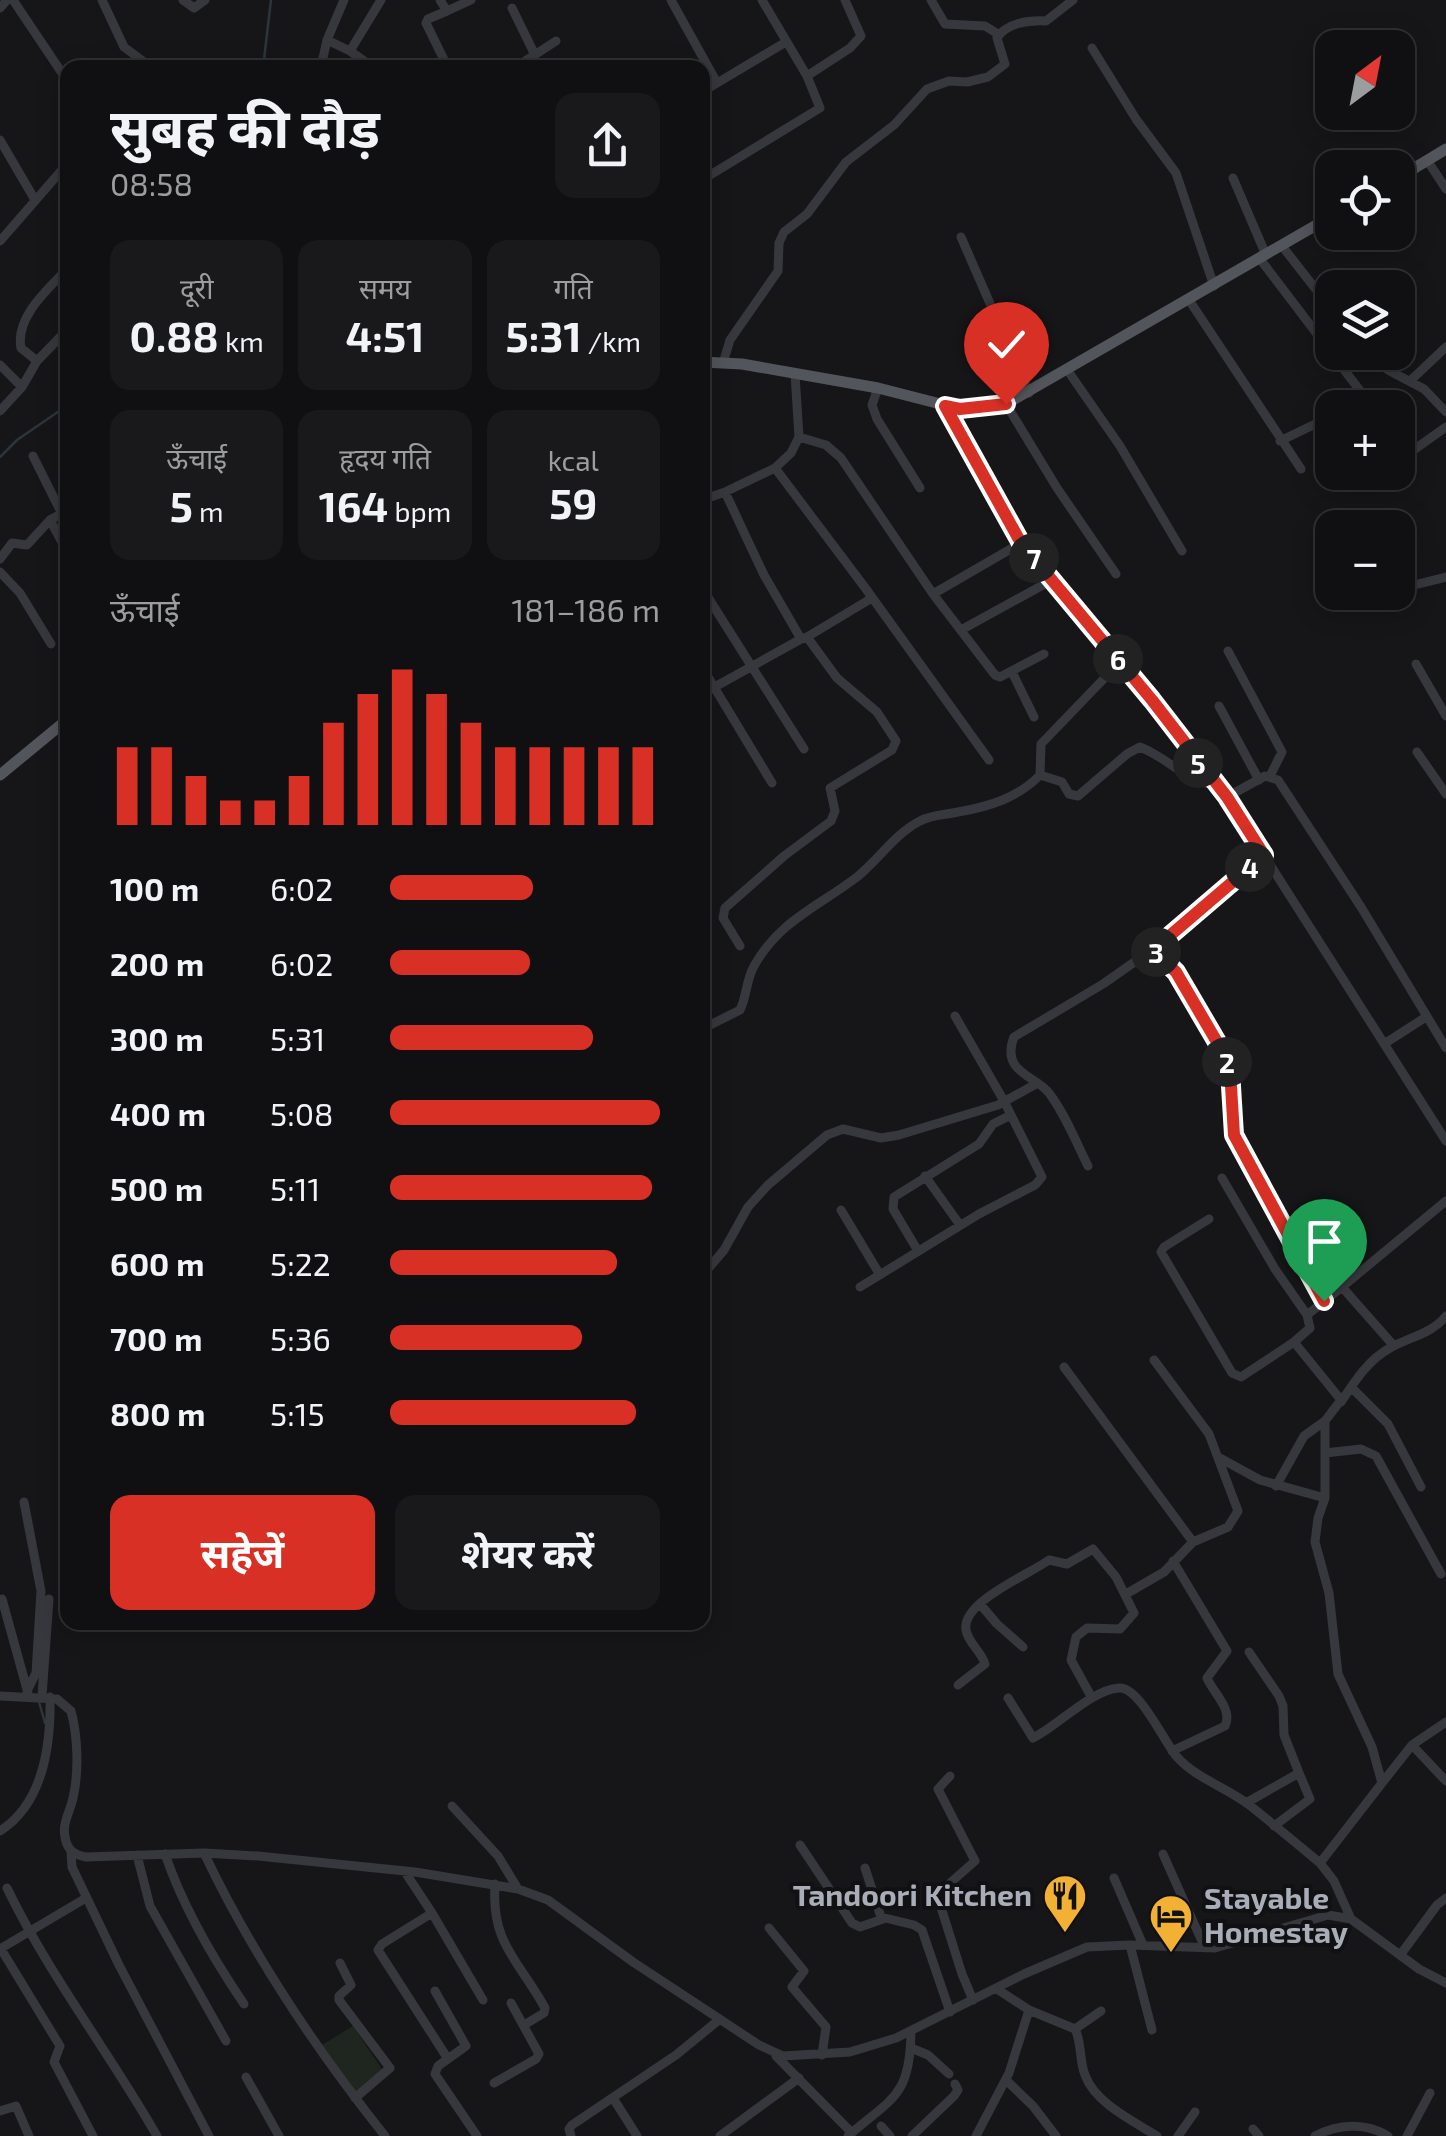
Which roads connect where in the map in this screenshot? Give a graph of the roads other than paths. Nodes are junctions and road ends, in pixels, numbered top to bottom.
1 (10, 0) edge
2 (102, 0) edge
3 (183, 0) edge
4 (205, 0) edge
5 (344, 0) edge
6 (381, 0) edge
7 (440, 0) edge
8 (471, 0) edge
9 (670, 0) edge
10 (764, 0) edge
11 (846, 0) edge
12 (931, 0) edge
13 (1073, 0) edge
14 (0, 8) edge
15 (512, 8) dead end
16 (447, 10) junction
17 (998, 34) junction
18 (328, 40) junction
19 (556, 41) dead end
20 (786, 42) junction
21 (1092, 48) dead end
22 (350, 52) junction
23 (534, 53) junction
24 (142, 60) edge
25 (323, 60) edge
26 (362, 60) edge
27 (444, 60) edge
28 (525, 60) edge
29 (704, 60) edge
30 (60, 71) edge
31 (710, 71) edge
32 (807, 76) junction
33 (717, 83) junction
34 (710, 87) edge
35 (0, 140) edge
36 (1446, 149) edge
37 (1427, 160) junction
38 (1415, 167) edge
39 (60, 171) edge
40 (710, 175) edge
41 (1233, 178) dead end
42 (1446, 189) edge
43 (35, 200) junction
44 (1315, 226) edge
45 (961, 237) dead end
46 (0, 241) edge
47 (1282, 246) junction
48 (1263, 257) junction
49 (60, 276) edge
50 (1214, 286) junction
51 (1315, 288) edge
52 (1190, 300) junction
53 (60, 338) edge
54 (1446, 348) edge
55 (37, 361) junction
56 (710, 362) edge
57 (723, 363) junction
58 (0, 365) edge
59 (1388, 370) edge
60 (1068, 371) junction
61 (795, 374) junction
62 (1411, 380) junction
63 (22, 387) junction
64 (878, 388) junction
65 (1360, 390) edge
66 (1030, 393) junction
67 (1006, 404) junction
68 (945, 406) junction
69 (0, 410) edge
70 (1446, 412) edge
71 (1315, 424) edge
72 (1446, 427) edge
73 (799, 437) junction
74 (1280, 441) junction
75 (1415, 449) dead end
76 (33, 456) dead end
77 (775, 468) junction
78 (1300, 469) dead end
79 (920, 488) dead end
80 (724, 492) junction
81 (710, 497) edge
82 (60, 504) edge
83 (60, 514) edge
84 (50, 520) junction
85 (60, 538) edge
86 (1021, 543) junction
87 (1182, 551) dead end
88 (0, 559) edge
89 (0, 572) edge
90 (1116, 574) dead end
91 (1446, 577) edge
92 (1052, 580) junction
93 (1415, 585) edge
94 (933, 594) junction
95 (872, 598) junction
96 (710, 601) edge
97 (960, 630) junction
98 (804, 638) junction
99 (52, 644) dead end
100 (1228, 651) dead end
101 (1044, 654) dead end
102 (1120, 662) junction
103 (1416, 664) dead end
104 (750, 668) junction
105 (1012, 672) junction
106 (710, 681) edge
107 (714, 688) junction
108 (710, 690) edge
109 (1219, 706) dead end
110 (1446, 716) edge
111 (1034, 717) dead end
112 (60, 726) edge
113 (804, 749) dead end
114 (1417, 752) dead end
115 (988, 760) dead end
116 (0, 775) edge
117 (1040, 775) junction
118 (1265, 778) junction
119 (772, 783) dead end
120 (1216, 785) junction
121 (1446, 794) edge
122 (1227, 797) junction
123 (1264, 855) junction
124 (740, 946) dead end
125 (1153, 950) junction
126 (955, 1016) dead end
127 (1426, 1016) junction
128 (710, 1025) edge
129 (1384, 1044) junction
130 (1446, 1048) edge
131 (1036, 1084) junction
132 (1004, 1101) junction
133 (1011, 1114) junction
134 (1446, 1141) edge
135 (1088, 1166) dead end
136 (926, 1176) junction
137 (1222, 1178) dead end
138 (1446, 1202) edge
139 (841, 1210) dead end
140 (1209, 1220) dead end
141 (960, 1225) junction
142 (918, 1251) junction
143 (710, 1267) edge
144 (880, 1275) junction
145 (860, 1286) dead end
146 (1342, 1286) junction
147 (1324, 1301) junction
148 (1307, 1315) junction
149 (1445, 1321) edge
150 (1294, 1342) junction
151 (1394, 1346) junction
152 (1154, 1360) dead end
153 (1064, 1368) dead end
154 (1351, 1387) junction
155 (1341, 1402) junction
156 (1325, 1421) junction
157 (1325, 1453) junction
158 (1218, 1457) junction
159 (1276, 1486) junction
160 (1422, 1486) dead end
161 (1325, 1498) junction
162 (24, 1502) dead end
163 (1193, 1542) junction
164 (1173, 1561) junction
165 (1441, 1574) dead end
166 (1126, 1594) junction
167 (2, 1599) edge
168 (49, 1599) dead end
169 (980, 1604) junction
170 (1023, 1646) dead end
171 (1249, 1652) dead end
172 (958, 1685) dead end
173 (37, 1695) junction
174 (0, 1696) edge
175 (1008, 1698) dead end
176 (1092, 1698) junction
177 (1446, 1722) edge
178 (1412, 1745) junction
179 (1172, 1751) junction
180 (1299, 1773) junction
181 (950, 1776) dead end
182 (1446, 1780) edge
183 (1382, 1783) junction
184 (1246, 1803) junction
185 (452, 1806) dead end
186 (1274, 1826) junction
187 (0, 1831) edge
188 (800, 1846) dead end
189 (72, 1852) junction
190 (204, 1853) junction
191 (164, 1854) junction
192 (1163, 1854) dead end
193 (136, 1855) junction
194 (1320, 1863) junction
195 (864, 1868) dead end
196 (405, 1872) junction
197 (1114, 1878) dead end
198 (495, 1884) junction
199 (7, 1888) dead end
200 (518, 1889) junction
201 (86, 1898) junction
202 (1446, 1898) edge
203 (432, 1913) junction
204 (883, 1919) junction
205 (1351, 1919) junction
206 (769, 1928) dead end
207 (28, 1931) junction
208 (1130, 1944) junction
209 (1143, 1945) junction
210 (1205, 1948) junction
211 (1, 1949) edge
212 (1401, 1954) junction
213 (340, 1962) dead end
214 (1446, 1983) edge
215 (997, 1989) junction
216 (435, 1991) dead end
217 (484, 2000) dead end
218 (973, 2000) junction
219 (512, 2003) dead end
220 (244, 2004) dead end
221 (1028, 2010) junction
222 (1101, 2010) dead end
223 (950, 2012) junction
224 (720, 2019) junction
225 (524, 2025) junction
226 (1075, 2029) junction
227 (1152, 2030) dead end
228 (911, 2032) junction
229 (226, 2041) dead end
230 (911, 2048) junction
231 (774, 2054) junction
232 (822, 2055) junction
233 (448, 2060) junction
234 (246, 2078) dead end
235 (798, 2078) junction
236 (1006, 2080) junction
237 (494, 2084) dead end
238 (1430, 2093) dead end
239 (355, 2098) junction
240 (613, 2098) junction
241 (0, 2110) edge
242 (1196, 2112) dead end
243 (881, 2126) dead end
244 (850, 2134) edge
245 (722, 2135) edge
246 (29, 2136) edge
247 (94, 2136) edge
248 (156, 2136) edge
249 (209, 2136) edge
250 (279, 2136) edge
251 (385, 2136) edge
252 (477, 2136) edge
253 (570, 2136) edge
254 (637, 2136) edge
255 (890, 2136) edge
256 (912, 2136) edge
257 (976, 2136) edge
258 (1056, 2136) edge
259 (1157, 2136) edge
260 (1178, 2136) edge
261 (1314, 2136) edge
262 (1388, 2136) edge
263 (1407, 2136) edge

1 - 14 street
1 - 30 street
2 - 24 street
3 - 4 street
5 - 18 street
6 - 22 street
7 - 16 street
8 - 16 street
9 - 29 street
10 - 20 street
11 - 32 street
12 - 17 street
13 - 17 street
15 - 23 street
16 - 27 street
17 - 57 street
18 - 22 street
18 - 25 street
19 - 23 street
20 - 32 street
20 - 33 street
21 - 50 street
22 - 26 street
23 - 28 street
31 - 33 street
32 - 40 street
33 - 34 street
35 - 43 street
36 - 37 main road
37 - 38 main road
37 - 42 street
39 - 43 street
41 - 48 street
43 - 46 street
44 - 47 main road
45 - 66 street
47 - 48 main road
47 - 51 street
48 - 50 main road
48 - 65 street
49 - 55 street
50 - 52 main road
52 - 60 main road
52 - 74 street
53 - 55 street
54 - 62 street
55 - 63 street
56 - 57 main road
57 - 61 main road
58 - 63 street
59 - 62 street
60 - 66 main road
60 - 87 street
61 - 64 main road
61 - 73 street
62 - 70 street
63 - 69 street
64 - 68 main road
64 - 79 street
66 - 67 main road
67 - 68 main road
67 - 90 street
68 - 86 street
71 - 74 street
72 - 75 street
73 - 77 street
73 - 94 street
74 - 78 street
76 - 82 street
77 - 80 street
77 - 95 street
80 - 81 street
80 - 98 street
83 - 84 street
84 - 85 street
84 - 88 street
86 - 92 street
86 - 94 street
89 - 99 street
91 - 93 street
92 - 97 street
92 - 102 street
94 - 97 street
95 - 98 street
95 - 115 street
96 - 104 street
97 - 105 street
98 - 104 street
98 - 124 street
100 - 118 street
101 - 105 street
102 - 117 street
102 - 120 street
103 - 110 street
104 - 107 street
104 - 113 street
105 - 111 street
106 - 107 street
107 - 108 street
107 - 119 street
109 - 118 street
112 - 116 main road
114 - 121 street
117 - 120 street
117 - 128 street
118 - 122 street
118 - 127 street
120 - 122 street
122 - 123 street
123 - 125 street
123 - 129 street
125 - 131 street
125 - 147 street
126 - 132 street
127 - 129 street
127 - 130 street
129 - 134 street
131 - 132 street
131 - 135 street
132 - 133 street
132 - 143 street
133 - 136 street
133 - 141 street
136 - 141 street
136 - 142 street
137 - 148 street
138 - 146 street
139 - 144 street
140 - 150 street
141 - 142 street
142 - 144 street
144 - 145 street
146 - 147 street
146 - 151 street
147 - 148 street
148 - 150 street
149 - 151 street
150 - 155 street
151 - 154 street
152 - 158 street
153 - 163 street
154 - 155 street
154 - 160 street
155 - 156 street
156 - 157 street
156 - 159 street
157 - 161 street
157 - 165 street
158 - 159 street
158 - 163 street
159 - 161 street
161 - 183 street
162 - 173 street
163 - 164 street
164 - 166 street
164 - 179 street
166 - 169 street
166 - 176 street
167 - 173 street
168 - 173 street
169 - 170 street
169 - 172 street
171 - 180 street
173 - 174 street
173 - 187 street
173 - 189 street
175 - 176 street
176 - 179 street
177 - 178 street
178 - 182 street
178 - 183 street
179 - 184 street
180 - 184 street
180 - 186 street
181 - 218 street
183 - 194 street
184 - 186 street
185 - 200 street
186 - 194 street
188 - 204 street
189 - 193 street
189 - 201 street
190 - 191 street
190 - 196 street
190 - 239 street
191 - 193 street
191 - 220 street
192 - 210 street
193 - 229 street
194 - 205 street
195 - 204 street
196 - 198 street
196 - 203 street
197 - 209 street
198 - 200 street
198 - 225 street
199 - 207 street
200 - 224 street
201 - 207 street
201 - 249 street
202 - 212 street
203 - 217 street
203 - 233 street
204 - 223 street
205 - 210 street
205 - 212 street
206 - 232 street
207 - 211 street
207 - 248 street
208 - 209 street
208 - 215 street
208 - 227 street
209 - 210 street
211 - 247 street
212 - 214 street
213 - 239 street
215 - 218 street
215 - 221 street
216 - 233 street
218 - 223 street
219 - 225 street
221 - 226 street
221 - 236 street
222 - 226 street
223 - 228 street
224 - 231 street
224 - 240 street
225 - 237 street
226 - 259 street
228 - 230 street
228 - 232 street
230 - 244 street
230 - 256 street
231 - 232 street
231 - 235 street
233 - 252 street
234 - 250 street
235 - 244 street
235 - 245 street
236 - 257 street
236 - 258 street
238 - 263 street
239 - 251 street
240 - 253 street
240 - 254 street
241 - 246 street
242 - 260 street
243 - 255 street
261 - 262 street

